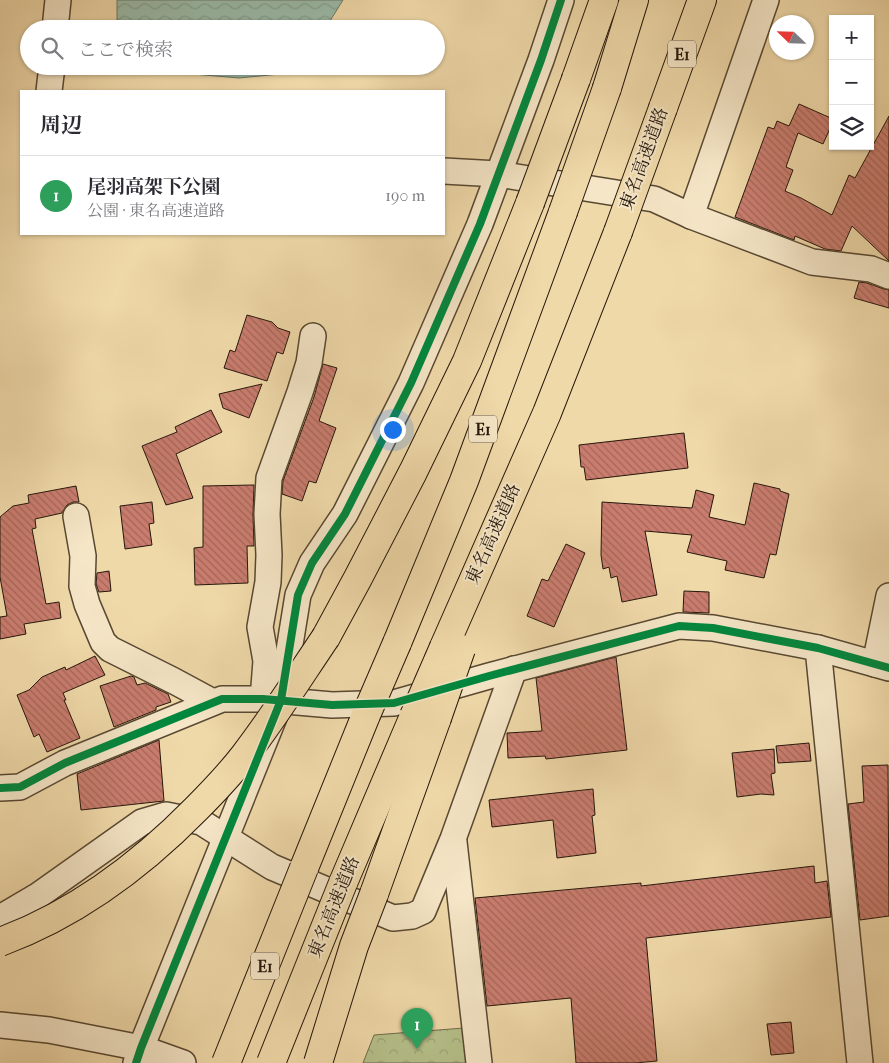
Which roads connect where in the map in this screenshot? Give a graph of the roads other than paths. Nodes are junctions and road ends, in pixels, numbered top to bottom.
1 (58, 0) edge
2 (561, 0) edge
3 (604, 0) edge
4 (634, 0) edge
5 (702, 0) edge
6 (766, 0) edge
7 (56, 20) edge
8 (51, 75) edge
9 (49, 90) edge
10 (445, 171) edge
11 (498, 174) junction
12 (691, 216) junction
13 (889, 276) edge
14 (313, 336) dead end
15 (76, 516) dead end
16 (268, 568) junction
17 (304, 583) junction
18 (889, 596) edge
19 (818, 648) junction
20 (882, 666) edge
21 (514, 669) junction
22 (272, 700) junction
23 (213, 702) junction
24 (426, 717) junction
25 (0, 788) edge
26 (226, 839) junction
27 (453, 839) junction
28 (0, 918) edge
29 (0, 942) edge
30 (0, 1025) edge
31 (138, 1056) edge
32 (183, 1063) edge
33 (226, 1063) edge
34 (271, 1063) edge
35 (318, 1063) edge
36 (479, 1063) edge
37 (860, 1063) edge

1 - 7 street
2 - 11 street
3 - 29 highway, bridge
4 - 33 highway, E1, bridge
5 - 24 highway, 東名高速道路 / E1, bridge
6 - 12 street
8 - 9 street
10 - 11 street
11 - 12 street
11 - 17 street
12 - 13 street
14 - 16 street
15 - 23 street
16 - 17 street
16 - 22 street
17 - 22 street
18 - 20 street
19 - 20 street
19 - 21 street
19 - 37 street
21 - 22 street
21 - 27 street
22 - 23 street
22 - 26 street
23 - 25 street
24 - 34 highway, 東名高速道路 / E1, bridge
24 - 35 highway, bridge
26 - 27 street
26 - 28 street
26 - 31 street
27 - 36 street
30 - 31 street
31 - 32 street

